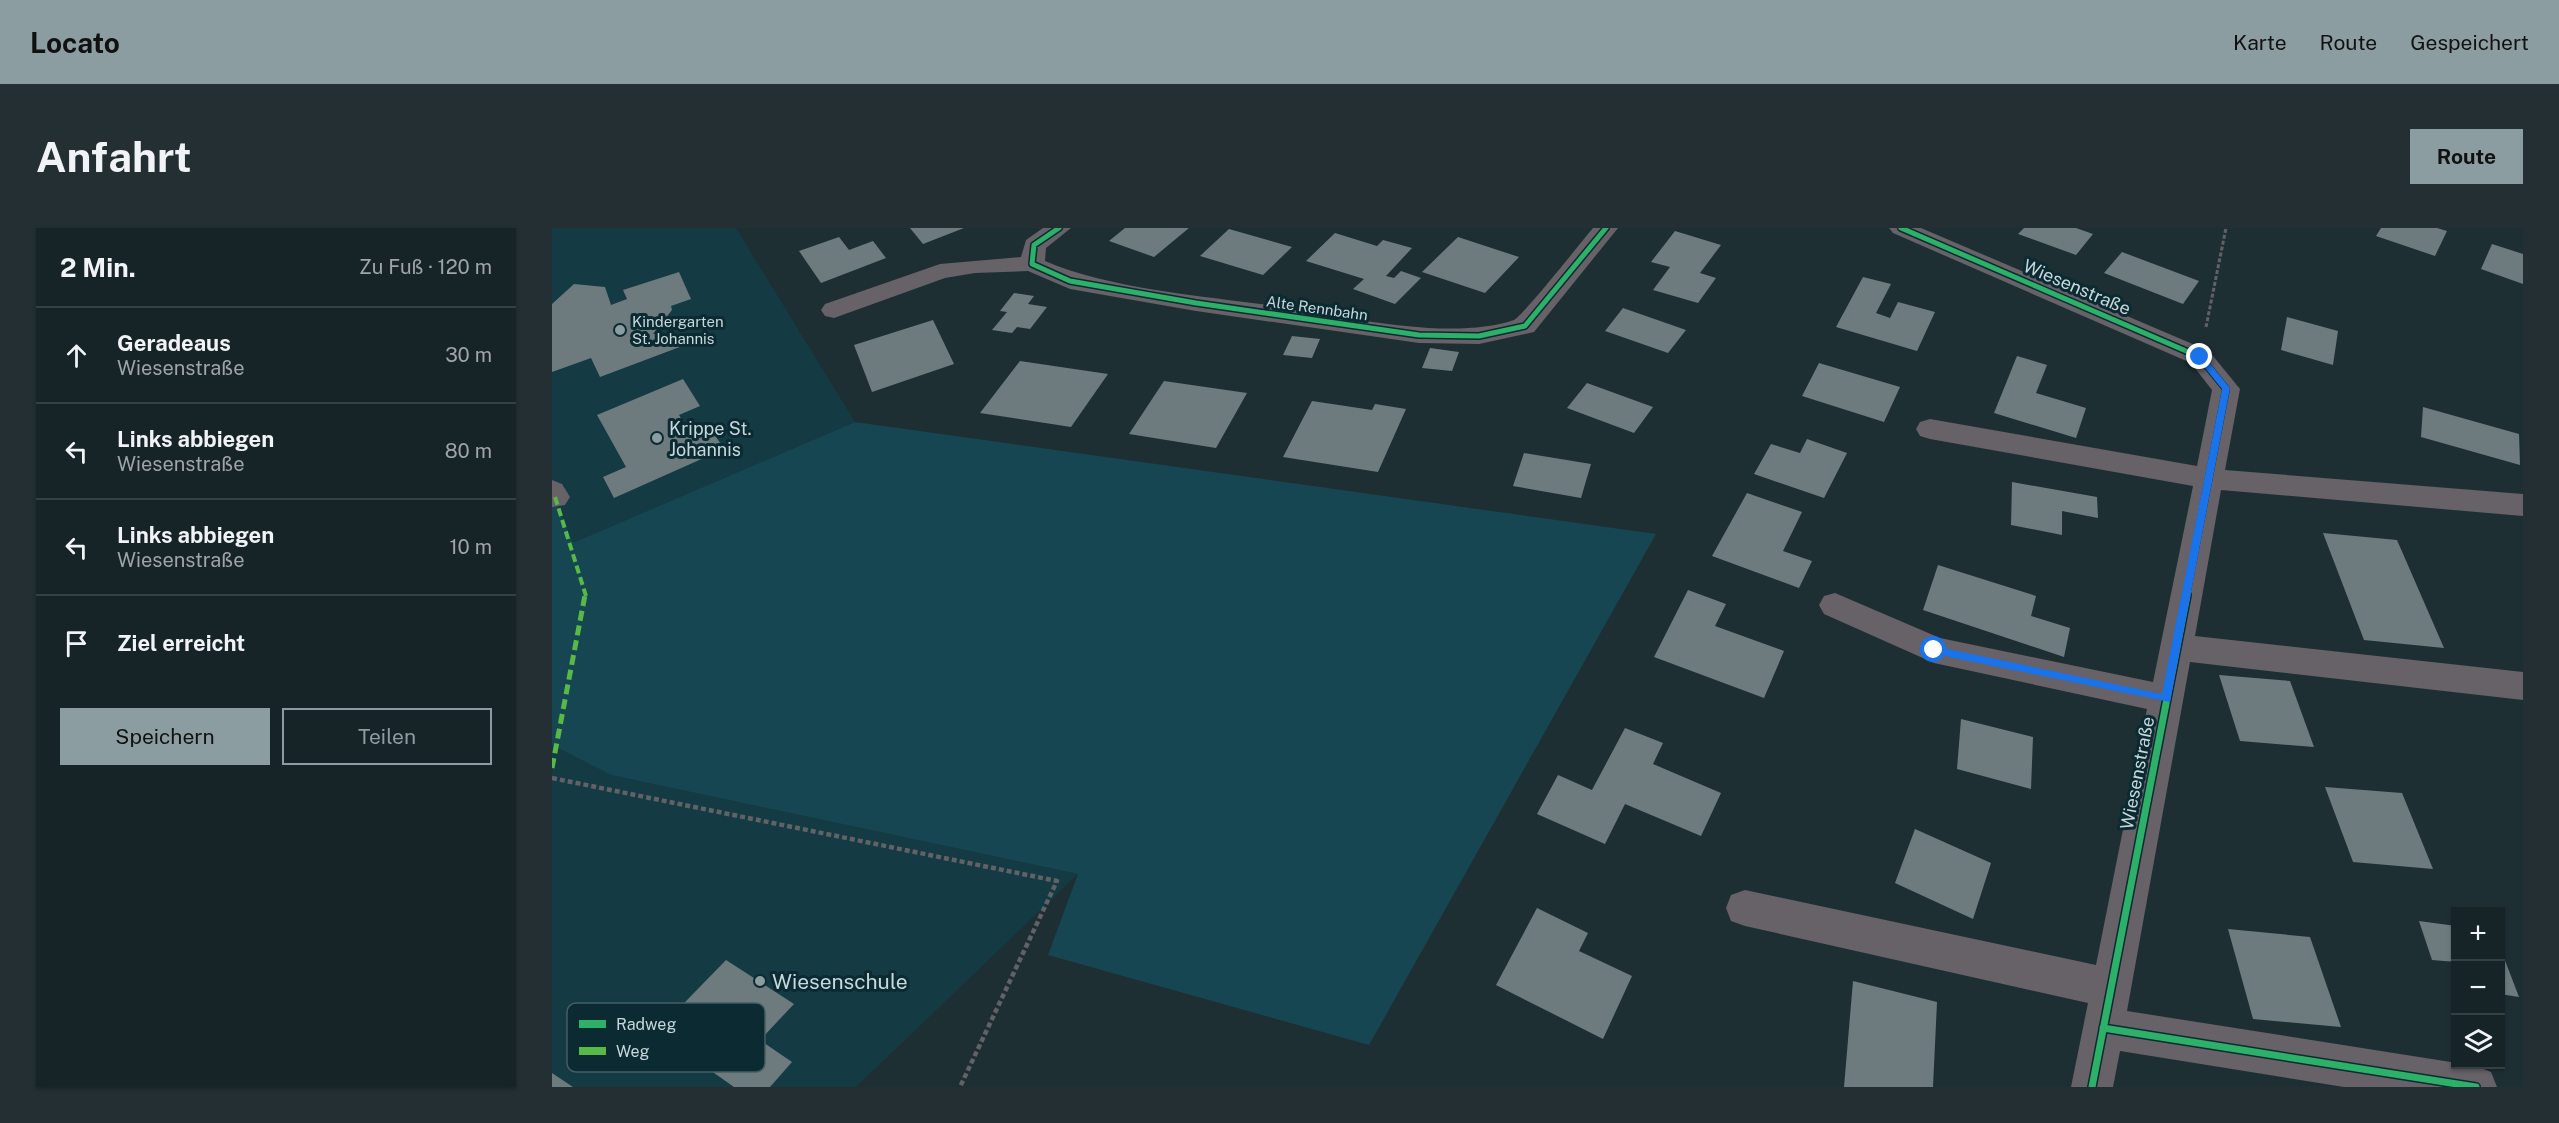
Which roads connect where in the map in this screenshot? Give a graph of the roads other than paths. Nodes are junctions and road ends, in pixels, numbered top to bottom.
1 (1059, 228) edge
2 (1606, 228) edge
3 (1901, 228) edge
4 (1032, 264) junction
5 (834, 310) dead end
6 (1930, 429) dead end
7 (2209, 479) junction
8 (2523, 505) edge
9 (1835, 605) dead end
10 (2176, 647) junction
11 (2523, 686) edge
12 (2166, 699) junction
13 (1745, 908) dead end
14 (2111, 988) junction
15 (2103, 1029) junction
16 (2092, 1087) edge
17 (2476, 1087) edge

1 - 4 street
2 - 4 street, Alte Rennbahn
3 - 7 street, Wiesenstraße
4 - 5 street, Alte Rennbahn
6 - 7 street
7 - 8 street
7 - 10 street, Wiesenstraße
9 - 12 street, Wiesenstraße
10 - 11 street
10 - 12 street, Wiesenstraße
12 - 14 street, Wiesenstraße
13 - 14 street
14 - 15 street, Wiesenstraße
15 - 16 street, Wiesenstraße
15 - 17 street

